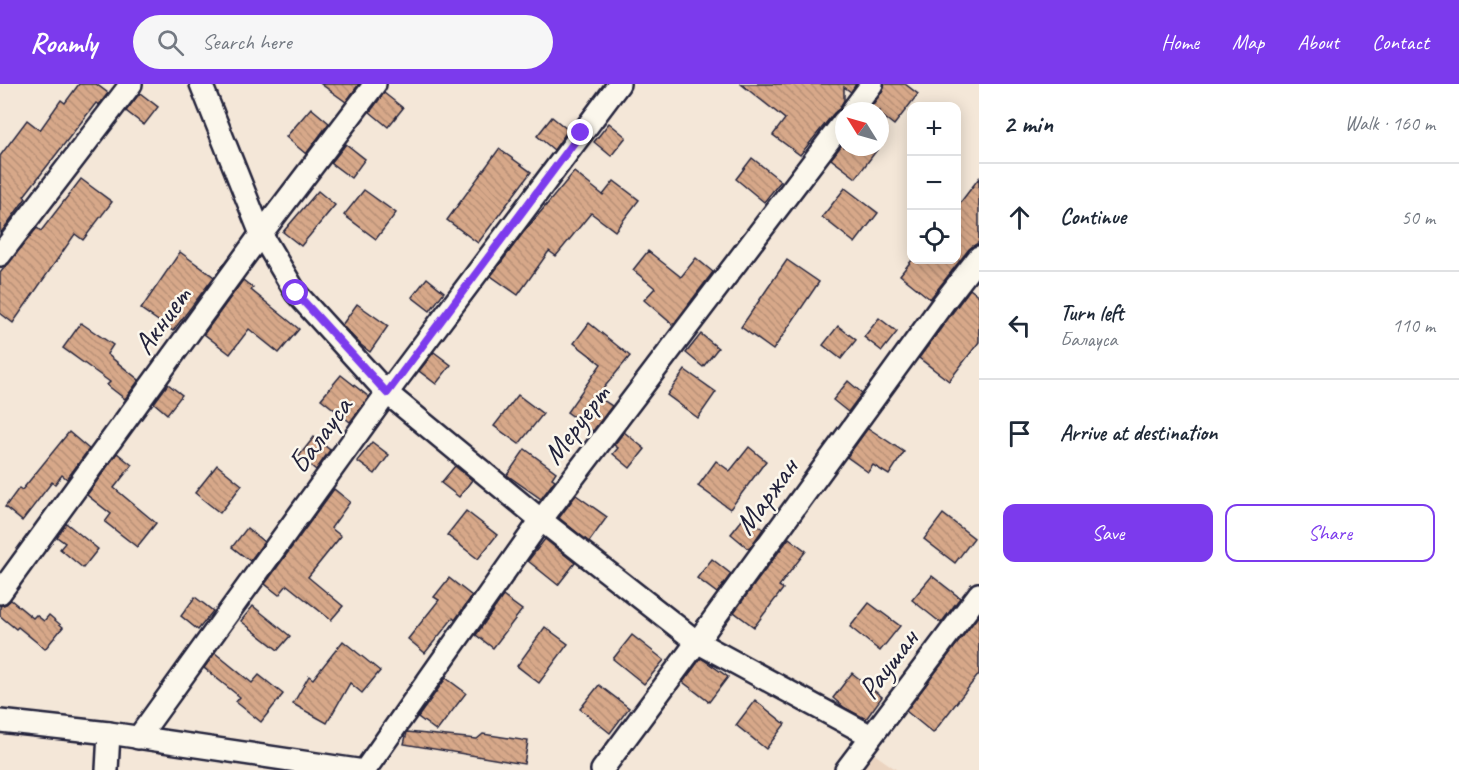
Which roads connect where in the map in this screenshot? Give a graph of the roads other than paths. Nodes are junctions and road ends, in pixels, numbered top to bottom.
1 (131, 84) edge
2 (201, 84) edge
3 (375, 84) edge
4 (619, 84) edge
5 (872, 84) edge
6 (859, 102) edge
7 (835, 133) edge
8 (261, 234) junction
9 (0, 255) edge
10 (979, 257) edge
11 (387, 393) junction
12 (541, 520) junction
13 (0, 593) edge
14 (979, 594) edge
15 (697, 642) junction
16 (0, 721) edge
17 (109, 733) junction
18 (871, 736) junction
19 (138, 738) junction
20 (299, 766) edge
21 (107, 770) edge
22 (357, 770) edge
23 (365, 770) edge
24 (602, 770) edge
25 (846, 770) edge

1 - 9 street
2 - 8 street
3 - 8 street, Акниет
4 - 11 street, Балауса
5 - 6 street
7 - 12 street, Меруерт
8 - 11 street
8 - 13 street, Акниет
10 - 15 street, Маржан
11 - 12 street
11 - 19 street, Балауса
12 - 15 street
12 - 23 street, Меруерт
14 - 18 street, Раушан
15 - 18 street
15 - 24 street, Маржан
16 - 17 street
17 - 19 street
17 - 21 street
18 - 25 street, Раушан
19 - 20 street
20 - 22 street

